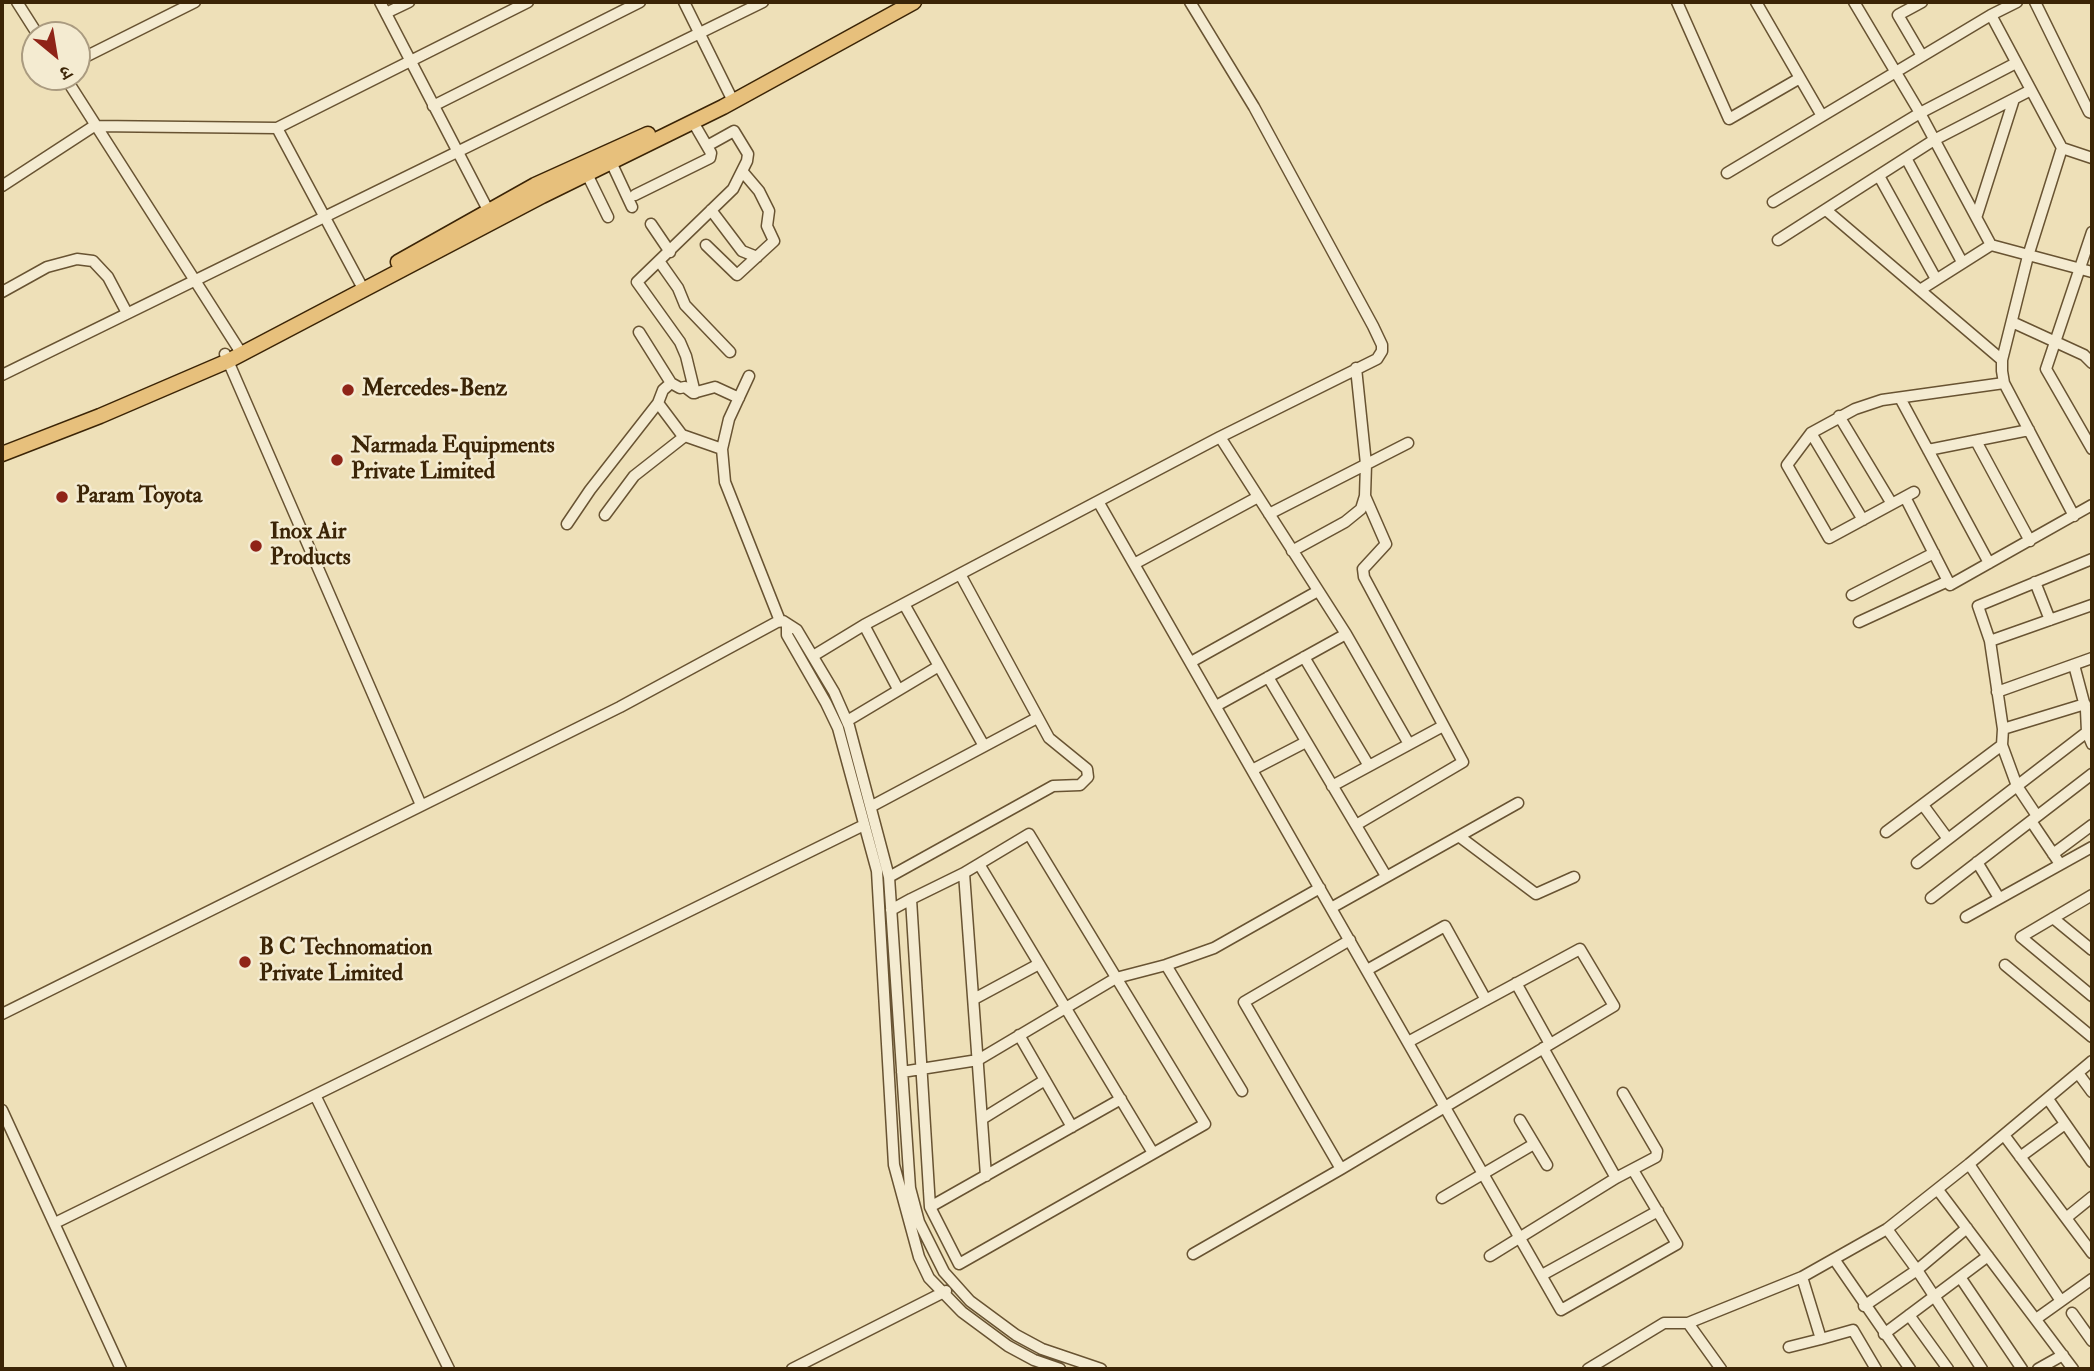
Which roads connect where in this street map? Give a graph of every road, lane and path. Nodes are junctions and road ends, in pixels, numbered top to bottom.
1 (17, 2) edge
2 (195, 2) edge
3 (380, 2) edge
4 (409, 2) edge
5 (528, 2) edge
6 (640, 2) edge
7 (684, 2) edge
8 (763, 2) edge
9 (903, 2) edge
10 (914, 2) edge
11 (1191, 2) edge
12 (1677, 2) edge
13 (1756, 2) edge
14 (1854, 2) edge
15 (1922, 2) edge
16 (2017, 2) edge
17 (2035, 2) edge
18 (386, 13) junction
19 (1991, 15) junction
20 (29, 21) edge
21 (699, 33) junction
22 (91, 54) edge
23 (1922, 56) junction
24 (410, 62) junction
25 (2016, 63) junction
26 (1896, 71) junction
27 (1800, 78) junction
28 (2031, 90) junction
29 (73, 91) edge
30 (732, 98) junction
31 (2014, 99) junction
32 (433, 106) junction
33 (1920, 113) junction
34 (2092, 113) edge
35 (1822, 116) junction
36 (693, 122) junction
37 (94, 125) junction
38 (277, 128) junction
39 (1934, 140) junction
40 (707, 146) junction
41 (2062, 148) junction
42 (457, 152) junction
43 (1906, 158) junction
44 (2092, 159) edge
45 (611, 162) junction
46 (742, 171) junction
47 (1727, 173) dead end
48 (587, 174) junction
49 (1879, 176) junction
50 (2, 186) edge
51 (635, 195) dead end
52 (1773, 202) dead end
53 (632, 207) dead end
54 (488, 210) junction
55 (711, 210) junction
56 (1826, 210) junction
57 (1977, 215) junction
58 (324, 217) junction
59 (608, 217) dead end
60 (651, 224) dead end
61 (2092, 232) edge
62 (1778, 240) dead end
63 (1991, 244) junction
64 (706, 245) dead end
65 (670, 252) junction
66 (2028, 256) junction
67 (757, 257) junction
68 (659, 261) junction
69 (1962, 262) junction
70 (2080, 269) junction
71 (2092, 272) edge
72 (1936, 279) junction
73 (195, 280) junction
74 (360, 284) junction
75 (1920, 290) junction
76 (2, 292) edge
77 (127, 313) junction
78 (2012, 322) junction
79 (639, 331) dead end
80 (2054, 341) junction
81 (730, 352) dead end
82 (230, 354) junction
83 (2002, 360) junction
84 (2092, 363) edge
85 (1356, 368) junction
86 (2, 375) edge
87 (749, 376) dead end
88 (671, 383) junction
89 (2004, 383) junction
90 (695, 393) junction
91 (739, 398) junction
92 (1900, 398) junction
93 (658, 403) junction
94 (1839, 416) junction
95 (2029, 430) junction
96 (1811, 433) junction
97 (685, 436) junction
98 (1220, 437) junction
99 (1976, 441) junction
100 (1408, 443) dead end
101 (2091, 443) edge
102 (2, 449) edge
103 (722, 449) junction
104 (1928, 450) junction
105 (2, 454) edge
106 (1366, 464) junction
107 (1365, 496) junction
108 (1258, 497) junction
109 (1098, 503) junction
110 (1892, 505) junction
111 (2092, 505) edge
112 (1269, 514) junction
113 (605, 515) dead end
114 (2074, 516) junction
115 (1863, 520) junction
116 (567, 524) dead end
117 (2030, 541) junction
118 (1292, 551) junction
119 (1934, 553) junction
120 (2092, 559) edge
121 (1989, 563) junction
122 (1134, 564) junction
123 (960, 574) junction
124 (1948, 581) junction
125 (2035, 582) junction
126 (1318, 591) junction
127 (1852, 595) dead end
128 (904, 604) junction
129 (2092, 605) edge
130 (2050, 620) junction
131 (783, 622) junction
132 (1859, 622) dead end
133 (864, 625) junction
134 (1346, 634) junction
135 (1990, 641) junction
136 (813, 656) junction
137 (1304, 657) junction
138 (2092, 658) edge
139 (1191, 662) junction
140 (2074, 665) junction
141 (939, 666) junction
142 (1268, 677) junction
143 (898, 689) junction
144 (1997, 692) junction
145 (1216, 706) junction
146 (2088, 707) edge
147 (1037, 718) junction
148 (847, 721) junction
149 (1443, 726) junction
150 (2003, 729) junction
151 (2087, 732) junction
152 (1306, 742) junction
153 (1409, 744) junction
154 (2092, 744) edge
155 (2002, 745) junction
156 (984, 746) junction
157 (1369, 766) junction
158 (1252, 770) junction
159 (2092, 774) edge
160 (1332, 786) junction
161 (2017, 786) junction
162 (1518, 803) dead end
163 (421, 805) junction
164 (1923, 805) junction
165 (872, 807) junction
166 (2034, 819) junction
167 (864, 825) junction
168 (1356, 825) junction
169 (2092, 825) edge
170 (1886, 831) dead end
171 (1460, 837) junction
172 (1948, 839) junction
173 (2092, 847) edge
174 (2053, 854) junction
175 (1977, 862) junction
176 (1917, 863) dead end
177 (979, 864) junction
178 (2060, 864) junction
179 (964, 873) junction
180 (1386, 876) junction
181 (889, 877) junction
182 (1574, 877) dead end
183 (1320, 888) junction
184 (2092, 895) edge
185 (1931, 898) dead end
186 (1998, 898) junction
187 (911, 899) junction
188 (1331, 908) junction
189 (891, 910) junction
190 (1966, 917) dead end
191 (2053, 918) junction
192 (1350, 940) junction
193 (2092, 950) edge
194 (1039, 964) junction
195 (1166, 965) junction
196 (2005, 965) dead end
197 (1367, 970) junction
198 (1116, 978) junction
199 (1516, 983) junction
200 (2092, 996) edge
201 (974, 999) junction
202 (1486, 1000) junction
203 (1066, 1008) junction
204 (2, 1014) edge
205 (1018, 1034) junction
206 (2092, 1037) edge
207 (1408, 1042) junction
208 (1547, 1046) junction
209 (978, 1060) junction
210 (2092, 1061) edge
211 (922, 1069) junction
212 (902, 1072) junction
213 (2078, 1073) junction
214 (1045, 1080) junction
215 (1242, 1091) dead end
216 (2092, 1092) edge
217 (1623, 1093) dead end
218 (315, 1095) junction
219 (1121, 1099) junction
220 (2048, 1099) junction
221 (1445, 1107) junction
222 (2, 1110) edge
223 (982, 1119) junction
224 (1520, 1120) dead end
225 (2065, 1124) junction
226 (1072, 1127) junction
227 (2004, 1135) junction
228 (1534, 1144) junction
229 (1153, 1153) junction
230 (2020, 1157) junction
231 (2092, 1162) edge
232 (1969, 1164) junction
233 (1547, 1165) dead end
234 (1341, 1169) junction
235 (1633, 1170) junction
236 (1483, 1173) junction
237 (986, 1176) junction
238 (1616, 1178) junction
239 (1938, 1190) junction
240 (2092, 1197) edge
241 (1442, 1198) dead end
242 (930, 1207) junction
243 (1658, 1211) junction
244 (2066, 1219) junction
245 (55, 1223) junction
246 (1967, 1228) junction
247 (1887, 1229) junction
248 (1520, 1237) junction
249 (2092, 1253) edge
250 (1193, 1254) dead end
251 (1490, 1256) dead end
252 (1988, 1256) junction
253 (1834, 1259) junction
254 (1917, 1270) junction
255 (1542, 1275) junction
256 (1802, 1277) junction
257 (1960, 1277) junction
258 (2092, 1279) edge
259 (958, 1285) junction
260 (942, 1293) junction
261 (1934, 1296) junction
262 (2061, 1301) junction
263 (1864, 1306) junction
264 (2071, 1313) dead end
265 (1909, 1315) junction
266 (2036, 1319) junction
267 (1875, 1321) junction
268 (1688, 1323) junction
269 (1853, 1331) junction
270 (1884, 1334) junction
271 (1821, 1339) junction
272 (2092, 1342) edge
273 (1789, 1347) dead end
274 (2063, 1355) junction
275 (1591, 1368) edge
276 (121, 1369) edge
277 (449, 1369) edge
278 (792, 1369) edge
279 (1060, 1369) edge
280 (1101, 1369) edge
281 (1721, 1369) edge
282 (1876, 1369) edge
283 (1910, 1369) edge
284 (1948, 1369) edge
285 (1982, 1369) edge
286 (2022, 1369) edge
287 (2038, 1369) edge
288 (2073, 1369) edge

1 - 20 street
2 - 22 street
3 - 18 street
4 - 18 street
5 - 24 street
6 - 32 street
7 - 21 street
8 - 21 street
9 - 30 main road
10 - 30 main road
11 - 85 street
12 - 27 street
13 - 27 street
14 - 26 street
15 - 23 street
16 - 19 street
17 - 34 street
18 - 24 street
19 - 23 street
19 - 25 street
21 - 30 street
21 - 42 street
23 - 26 street
24 - 32 street
24 - 38 street
25 - 28 street
25 - 33 street
26 - 33 street
26 - 35 street
27 - 35 street
28 - 31 street
28 - 41 street
29 - 37 street
30 - 36 main road
30 - 54 main road
31 - 39 street
31 - 57 street
32 - 42 street
33 - 39 street
33 - 52 street
35 - 47 street
36 - 40 street
36 - 45 main road
37 - 38 street
37 - 50 street
37 - 73 street
38 - 58 street
39 - 43 street
39 - 57 street
40 - 46 street
40 - 51 street
41 - 44 street
41 - 66 street
42 - 54 street
42 - 58 street
43 - 49 street
43 - 69 street
45 - 48 main road
45 - 53 street
46 - 55 street
46 - 67 street
48 - 59 street
48 - 82 main road
49 - 56 street
49 - 72 street
54 - 74 main road
55 - 65 street
55 - 67 street
56 - 62 street
56 - 75 street
57 - 63 street
58 - 73 street
58 - 74 street
60 - 65 street
61 - 70 street
63 - 66 street
63 - 69 street
64 - 67 street
65 - 68 street
66 - 70 street
66 - 78 street
68 - 81 street
68 - 90 street
69 - 72 street
70 - 71 street
70 - 80 street
72 - 75 street
73 - 77 street
73 - 82 street
74 - 82 main road
75 - 83 street
76 - 77 street
77 - 86 street
78 - 80 street
78 - 83 street
79 - 88 street
80 - 84 street
80 - 101 street
82 - 102 main road
82 - 105 main road
82 - 163 street
83 - 89 street
85 - 98 street
85 - 106 street
87 - 91 street
88 - 90 street
88 - 93 street
89 - 92 street
89 - 95 street
90 - 91 street
91 - 103 street
92 - 94 street
92 - 104 street
93 - 97 street
93 - 116 street
94 - 96 street
94 - 110 street
95 - 99 street
95 - 114 street
96 - 115 street
96 - 115 street
97 - 103 street
97 - 113 street
98 - 108 street
98 - 109 street
99 - 104 street
99 - 117 street
100 - 106 street
103 - 131 street
104 - 121 street
106 - 107 street
106 - 112 street
107 - 118 street
107 - 149 street
108 - 112 street
108 - 122 street
109 - 122 street
109 - 123 street
110 - 115 street
110 - 119 street
111 - 114 street
112 - 118 street
114 - 117 street
117 - 121 street
118 - 126 street
119 - 124 street
119 - 127 street
120 - 125 street
121 - 124 street
122 - 139 street
123 - 128 street
123 - 147 street
124 - 132 street
125 - 130 street
125 - 135 street
126 - 134 street
126 - 139 street
128 - 133 street
128 - 141 street
129 - 130 street
130 - 135 street
131 - 136 street
131 - 163 street
131 - 167 street
133 - 136 street
133 - 143 street
134 - 137 street
134 - 153 street
135 - 144 street
136 - 148 street
137 - 142 street
137 - 157 street
138 - 140 street
139 - 145 street
140 - 144 street
140 - 146 street
141 - 143 street
141 - 156 street
142 - 145 street
142 - 152 street
143 - 148 street
144 - 150 street
145 - 158 street
146 - 150 street
146 - 151 street
147 - 156 street
147 - 181 street
148 - 165 street
149 - 153 street
149 - 168 street
150 - 155 street
151 - 154 street
151 - 161 street
152 - 158 street
152 - 160 street
153 - 157 street
155 - 161 street
155 - 164 street
156 - 165 street
157 - 160 street
158 - 183 street
159 - 166 street
160 - 168 street
161 - 166 street
161 - 172 street
162 - 171 street
163 - 204 street
164 - 170 street
164 - 172 street
165 - 181 street
166 - 174 street
166 - 175 street
167 - 218 street
167 - 260 street
168 - 180 street
169 - 174 street
171 - 180 street
171 - 182 street
172 - 176 street
173 - 178 street
174 - 178 street
175 - 185 street
175 - 186 street
177 - 179 street
177 - 194 street
177 - 198 street
178 - 186 street
179 - 187 street
179 - 201 street
180 - 188 street
181 - 189 street
183 - 188 street
183 - 195 street
184 - 191 street
186 - 190 street
187 - 189 street
187 - 211 street
188 - 192 street
189 - 212 street
191 - 193 street
191 - 200 street
192 - 197 street
192 - 234 street
194 - 201 street
194 - 203 street
195 - 198 street
195 - 215 street
196 - 206 street
197 - 202 street
197 - 207 street
198 - 203 street
198 - 229 street
199 - 202 street
199 - 208 street
199 - 208 street
201 - 209 street
202 - 207 street
203 - 205 street
203 - 219 street
205 - 209 street
205 - 214 street
207 - 221 street
208 - 221 street
208 - 238 street
209 - 211 street
209 - 223 street
210 - 213 street
211 - 212 street
211 - 242 street
212 - 259 street
213 - 216 street
213 - 220 street
214 - 223 street
214 - 226 street
217 - 235 street
218 - 245 street
218 - 277 street
219 - 226 street
219 - 229 street
220 - 225 street
220 - 227 street
221 - 234 street
221 - 236 street
222 - 245 street
223 - 237 street
224 - 228 street
225 - 230 street
225 - 231 street
226 - 237 street
227 - 230 street
227 - 232 street
228 - 233 street
228 - 236 street
229 - 242 street
230 - 244 street
232 - 239 street
232 - 262 street
234 - 250 street
235 - 238 street
235 - 243 street
236 - 241 street
236 - 248 street
237 - 242 street
238 - 248 street
239 - 246 street
239 - 247 street
240 - 244 street
243 - 255 street
243 - 255 street
244 - 249 street
245 - 276 street
246 - 252 street
246 - 254 street
247 - 253 street
247 - 254 street
248 - 251 street
248 - 255 street
252 - 257 street
252 - 266 street
253 - 256 street
253 - 263 street
254 - 261 street
254 - 263 street
256 - 268 street
256 - 271 street
257 - 261 street
257 - 286 street
258 - 262 street
259 - 260 street
259 - 280 street
260 - 278 street
260 - 279 street
261 - 265 street
261 - 285 street
262 - 266 street
263 - 267 street
264 - 272 street
265 - 270 street
265 - 284 street
266 - 274 street
267 - 269 street
267 - 270 street
268 - 275 street
268 - 281 street
269 - 271 street
269 - 282 street
270 - 283 street
271 - 273 street
274 - 287 street
274 - 288 street

